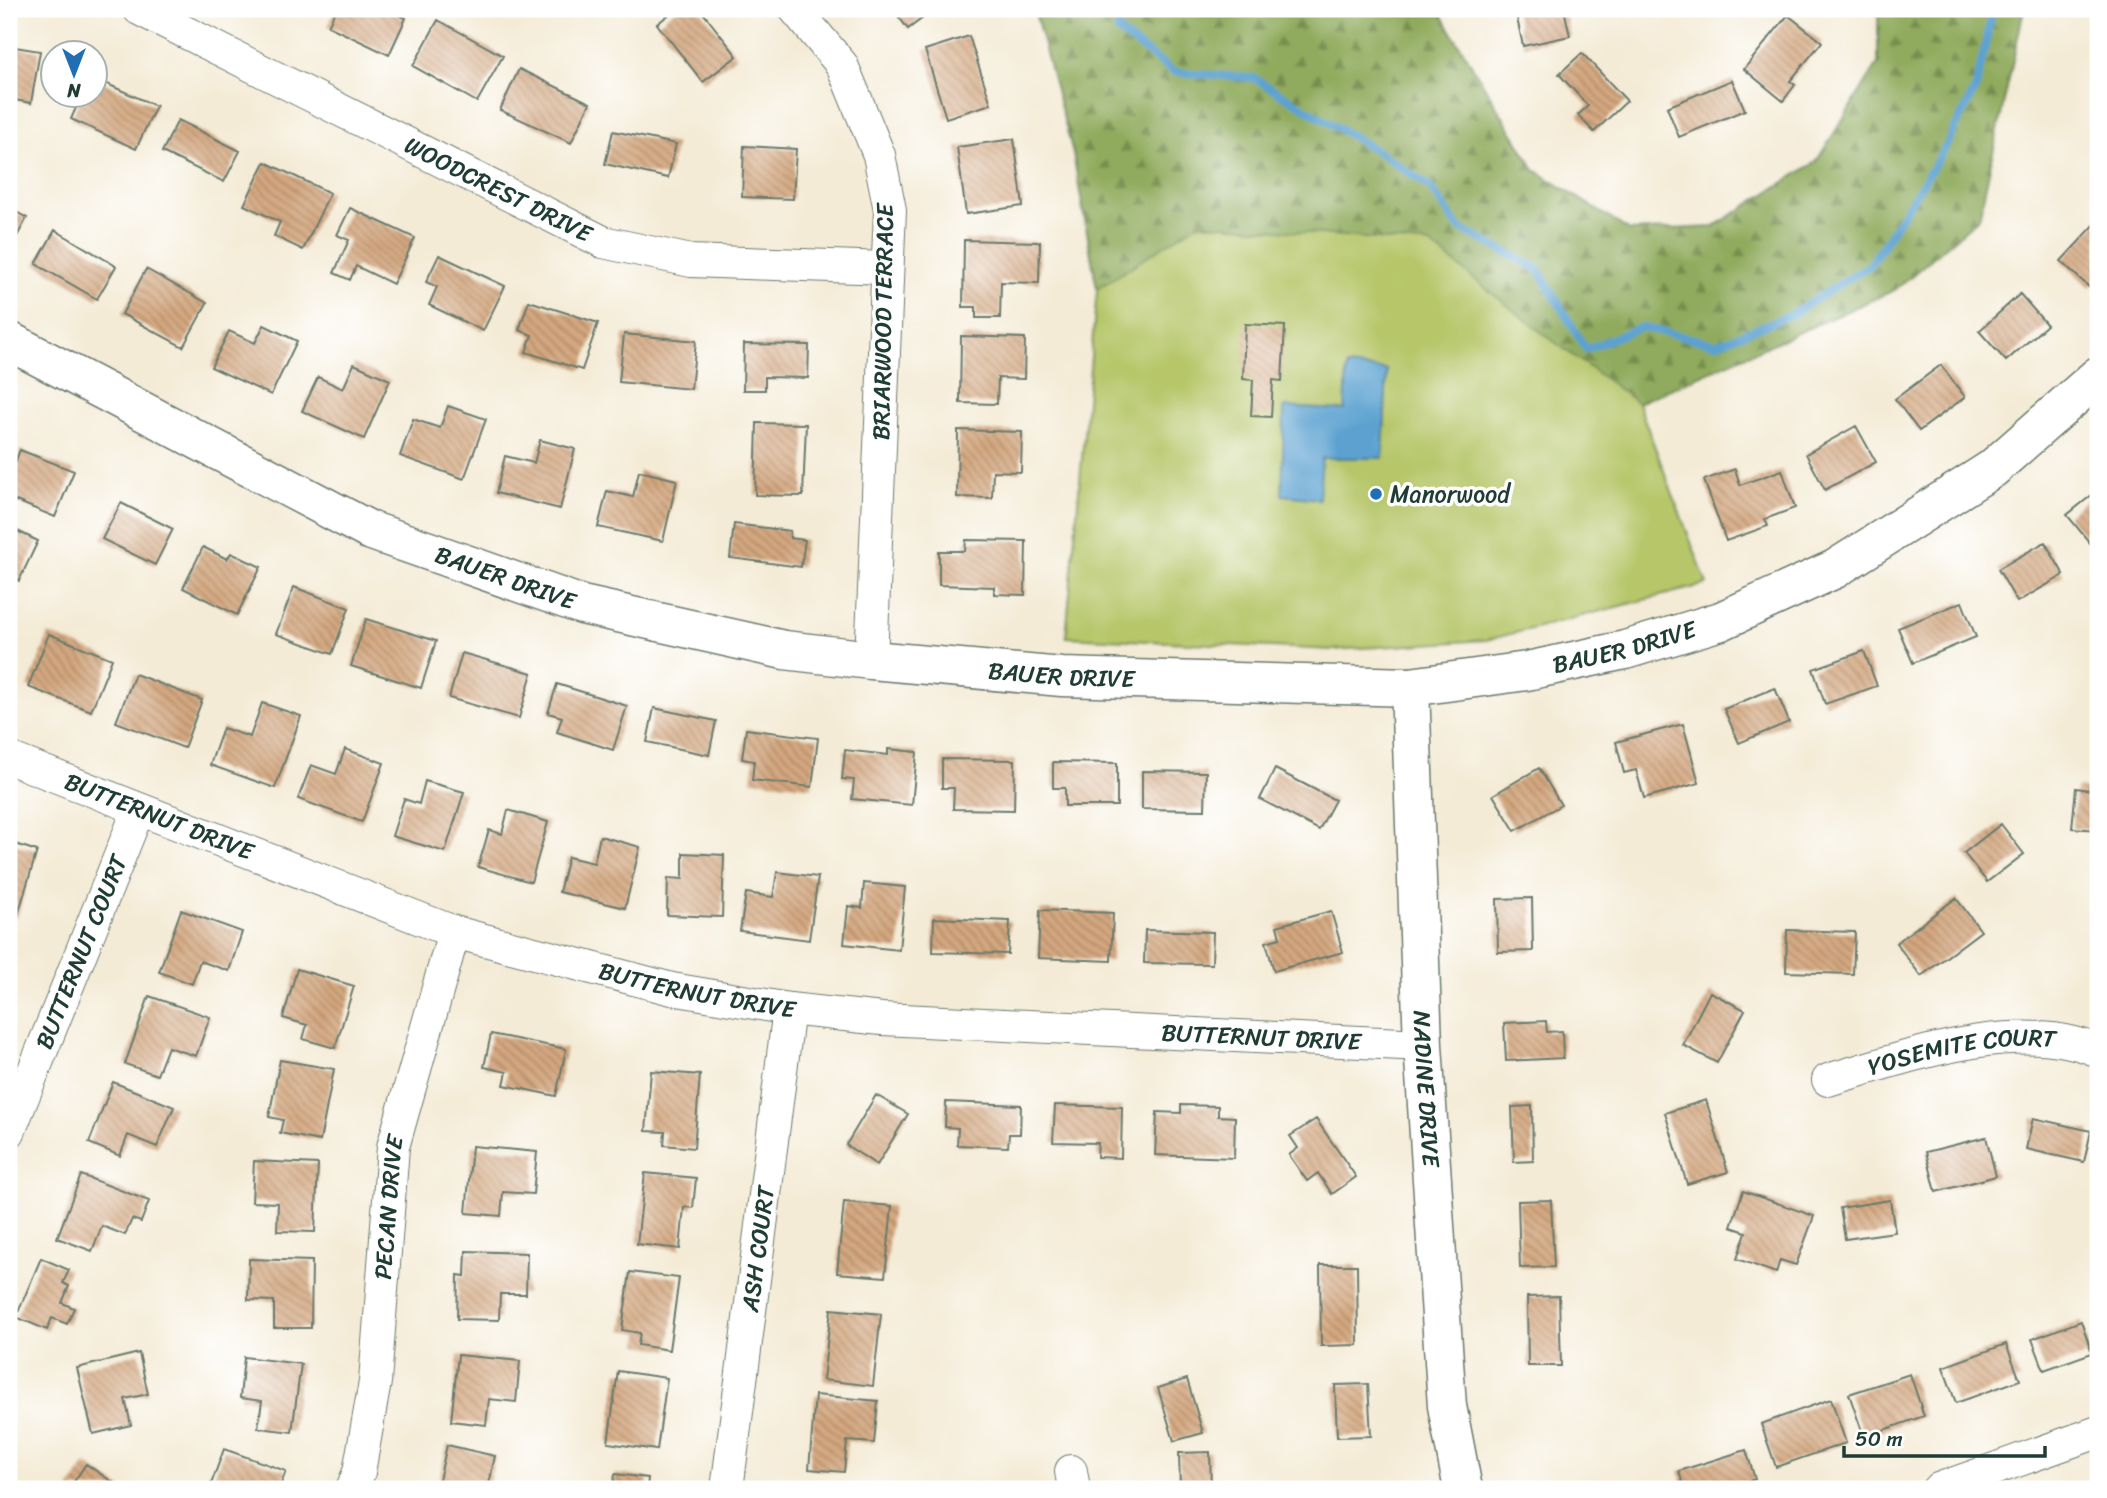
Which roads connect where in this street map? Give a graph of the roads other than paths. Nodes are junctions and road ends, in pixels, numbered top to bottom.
1 (139, 9) edge
2 (795, 9) edge
3 (887, 268) junction
4 (9, 341) edge
5 (2098, 376) edge
6 (871, 660) junction
7 (1410, 687) junction
8 (9, 758) edge
9 (138, 811) junction
10 (454, 932) junction
11 (789, 1009) junction
12 (1423, 1045) junction
13 (2098, 1051) edge
14 (1828, 1080) dead end
15 (9, 1132) edge
16 (2098, 1432) edge
17 (352, 1489) edge
18 (727, 1489) edge
19 (1463, 1489) edge
20 (1938, 1489) edge

1 - 3 street, WOODCREST DRIVE
2 - 3 street, BRIARWOOD TERRACE
3 - 6 street, BRIARWOOD TERRACE
4 - 6 street, BAUER DRIVE
5 - 7 street, BAUER DRIVE
6 - 7 street, BAUER DRIVE
7 - 12 street, NADINE DRIVE
8 - 9 street, BUTTERNUT DRIVE
9 - 10 street, BUTTERNUT DRIVE
9 - 15 street, BUTTERNUT COURT
10 - 11 street, BUTTERNUT DRIVE
10 - 17 street, PECAN DRIVE
11 - 12 street, BUTTERNUT DRIVE
11 - 18 street, ASH COURT
12 - 19 street, NADINE DRIVE
13 - 14 street, YOSEMITE COURT
16 - 20 street

